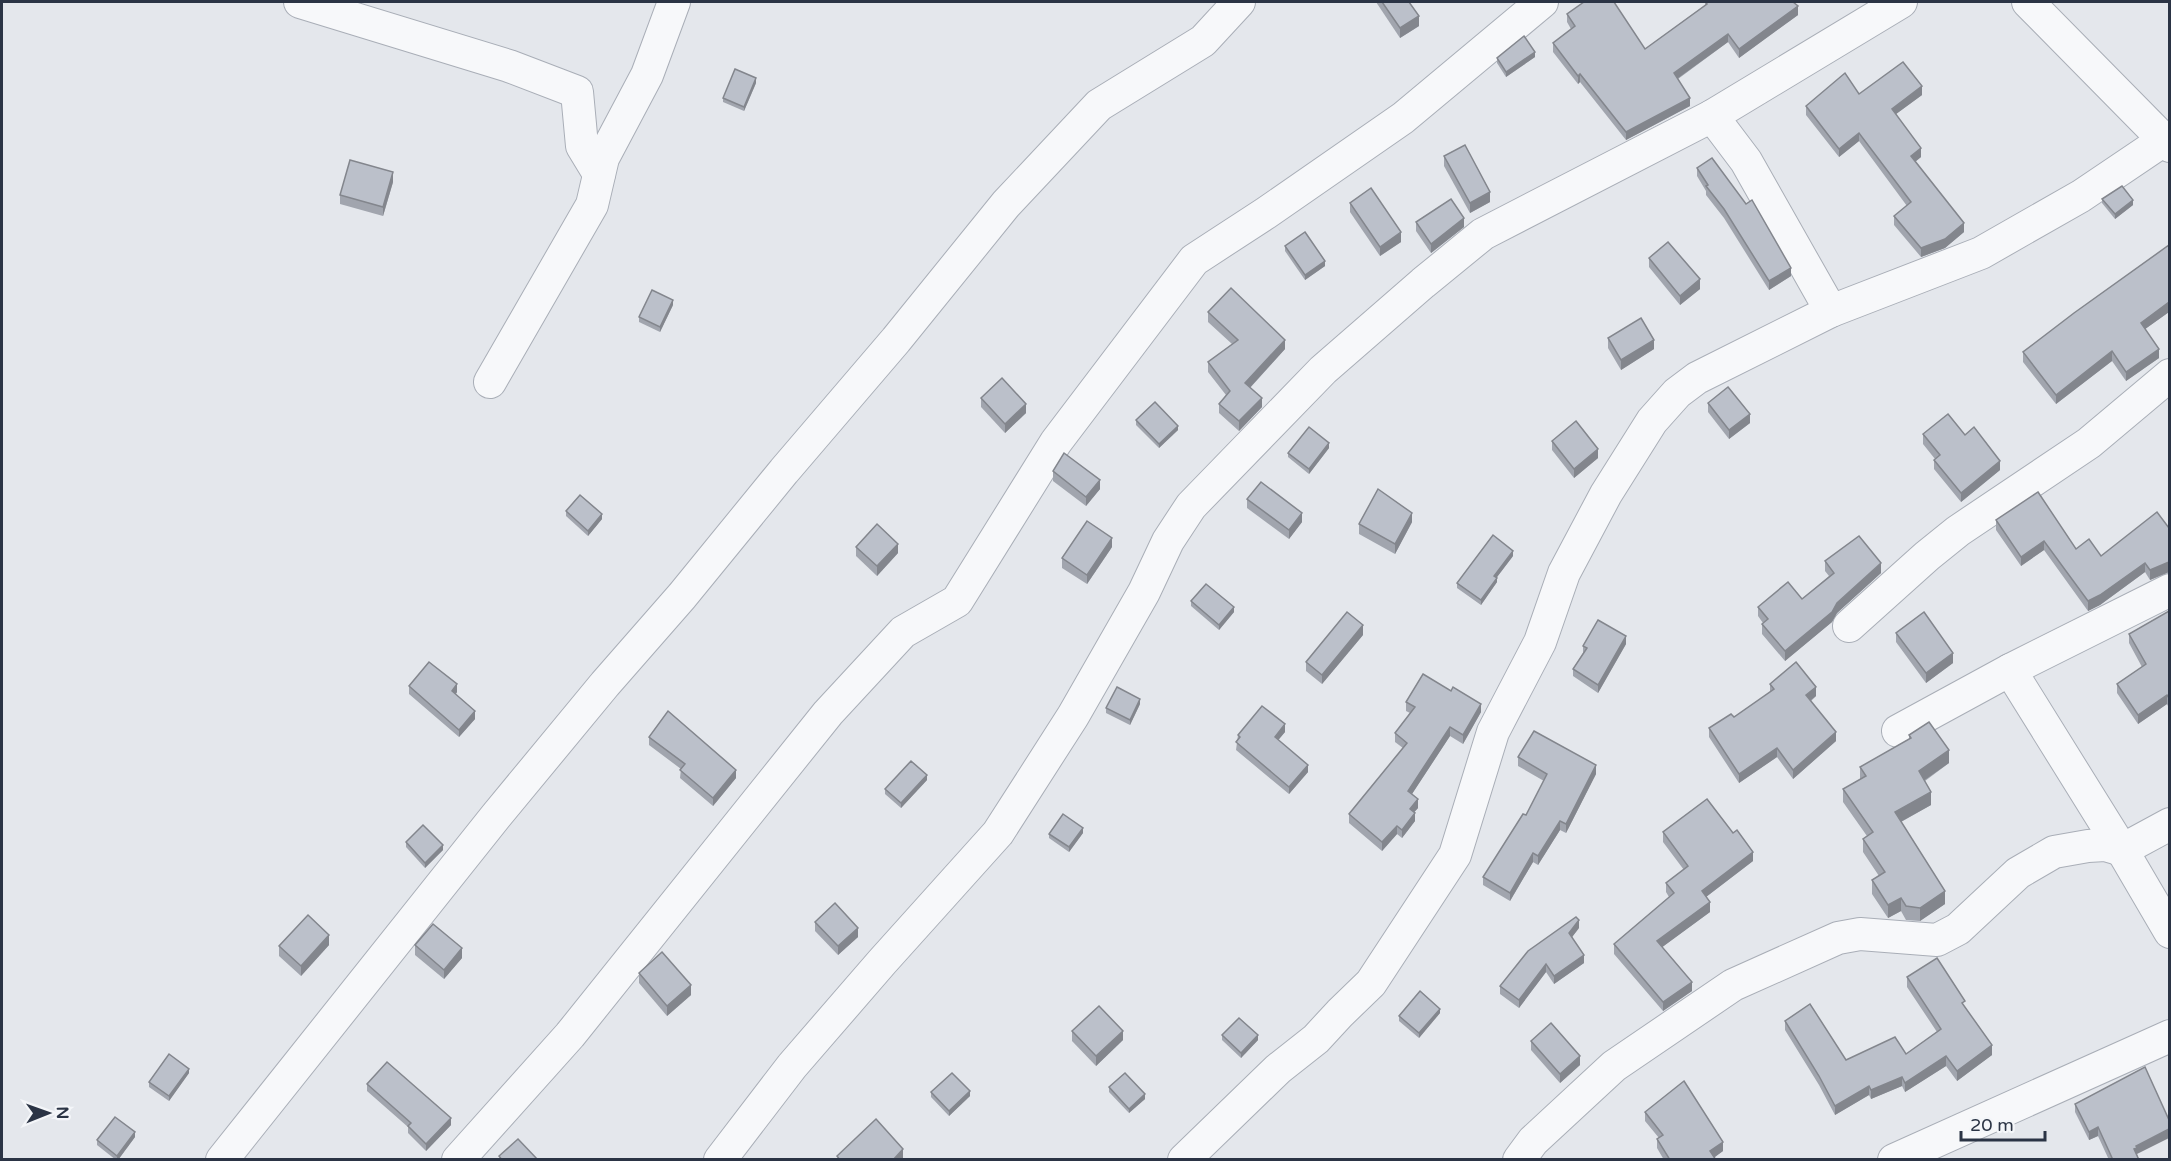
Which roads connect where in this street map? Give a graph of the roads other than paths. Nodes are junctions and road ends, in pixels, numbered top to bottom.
1 (300, 2) edge
2 (674, 2) edge
3 (1239, 2) edge
4 (1542, 2) edge
5 (1901, 2) edge
6 (2028, 2) edge
7 (1712, 116) junction
8 (2167, 143) edge
9 (599, 174) junction
10 (1831, 311) junction
11 (2169, 375) edge
12 (490, 382) dead end
13 (2169, 590) edge
14 (1849, 626) dead end
15 (2010, 670) junction
16 (1898, 731) dead end
17 (2169, 824) edge
18 (2122, 850) junction
19 (2169, 932) edge
20 (2169, 1036) edge
21 (222, 1160) edge
22 (458, 1160) edge
23 (720, 1160) edge
24 (1184, 1160) edge
25 (1519, 1160) edge
26 (1894, 1160) edge

1 - 9 street
2 - 9 street
3 - 21 street
4 - 22 street
5 - 7 street
6 - 8 street
7 - 10 street
7 - 23 street
8 - 10 street
9 - 12 street
10 - 24 street
11 - 14 street
13 - 15 street
15 - 16 street
15 - 18 street
17 - 18 street
18 - 19 street
18 - 25 street
20 - 26 street

